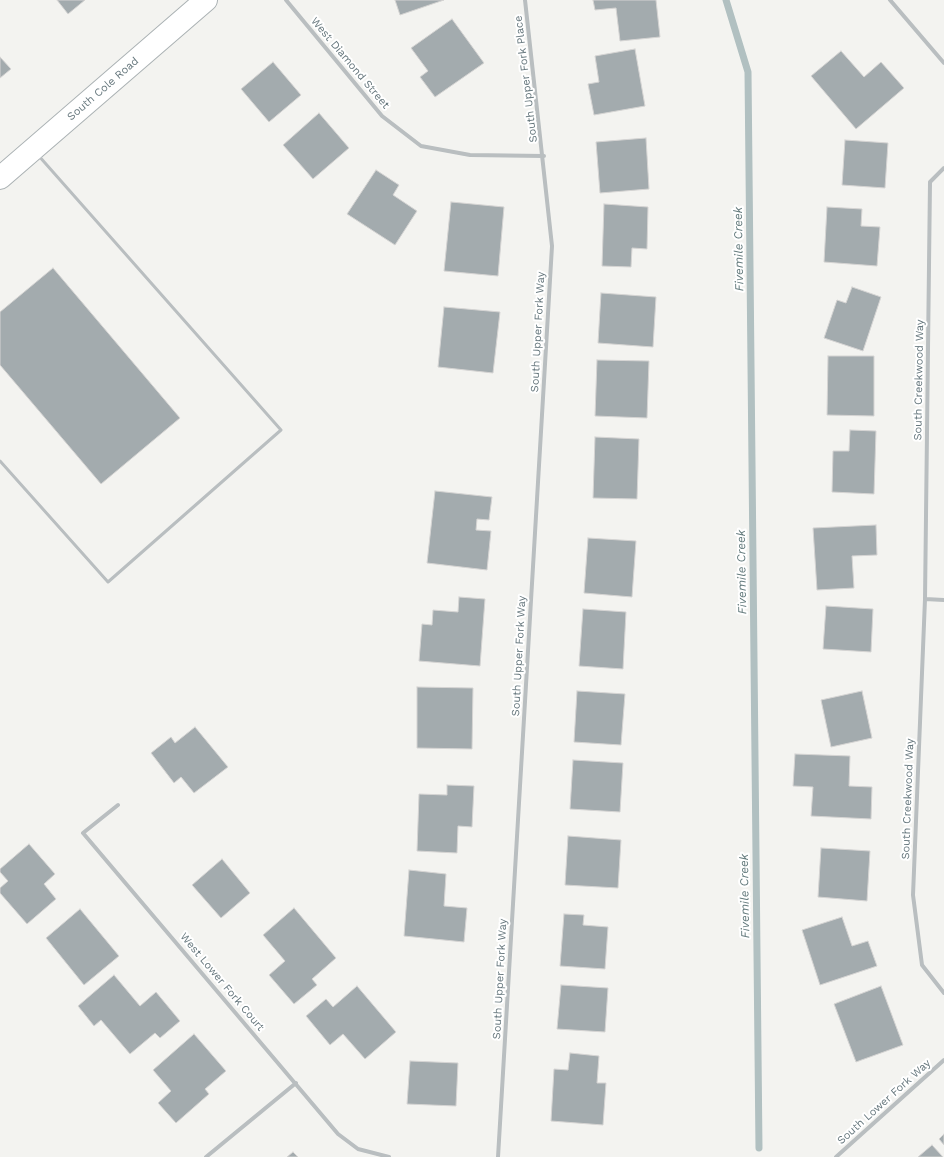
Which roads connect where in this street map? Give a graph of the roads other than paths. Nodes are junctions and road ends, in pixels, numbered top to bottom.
1 (206, 0) edge
2 (286, 0) edge
3 (525, 0) edge
4 (890, 0) edge
5 (944, 63) edge
6 (33, 149) junction
7 (544, 156) junction
8 (944, 168) edge
9 (0, 178) edge
10 (0, 461) edge
11 (924, 599) junction
12 (944, 600) edge
13 (118, 805) dead end
14 (944, 993) edge
15 (944, 1060) edge
16 (296, 1083) junction
17 (206, 1157) edge
18 (389, 1157) edge
19 (498, 1157) edge
20 (836, 1157) edge

1 - 6 main road, South Cole Road
2 - 7 street, West Diamond Street
3 - 7 street, South Upper Fork Place
4 - 5 street
6 - 9 main road, South Cole Road
6 - 10 lane
7 - 19 street, South Upper Fork Way
8 - 11 street, South Creekwood Way
11 - 12 street
11 - 14 street, South Creekwood Way
13 - 16 street, West Lower Fork Court
15 - 20 street, South Lower Fork Way
16 - 17 street
16 - 18 street, West Lower Fork Court

